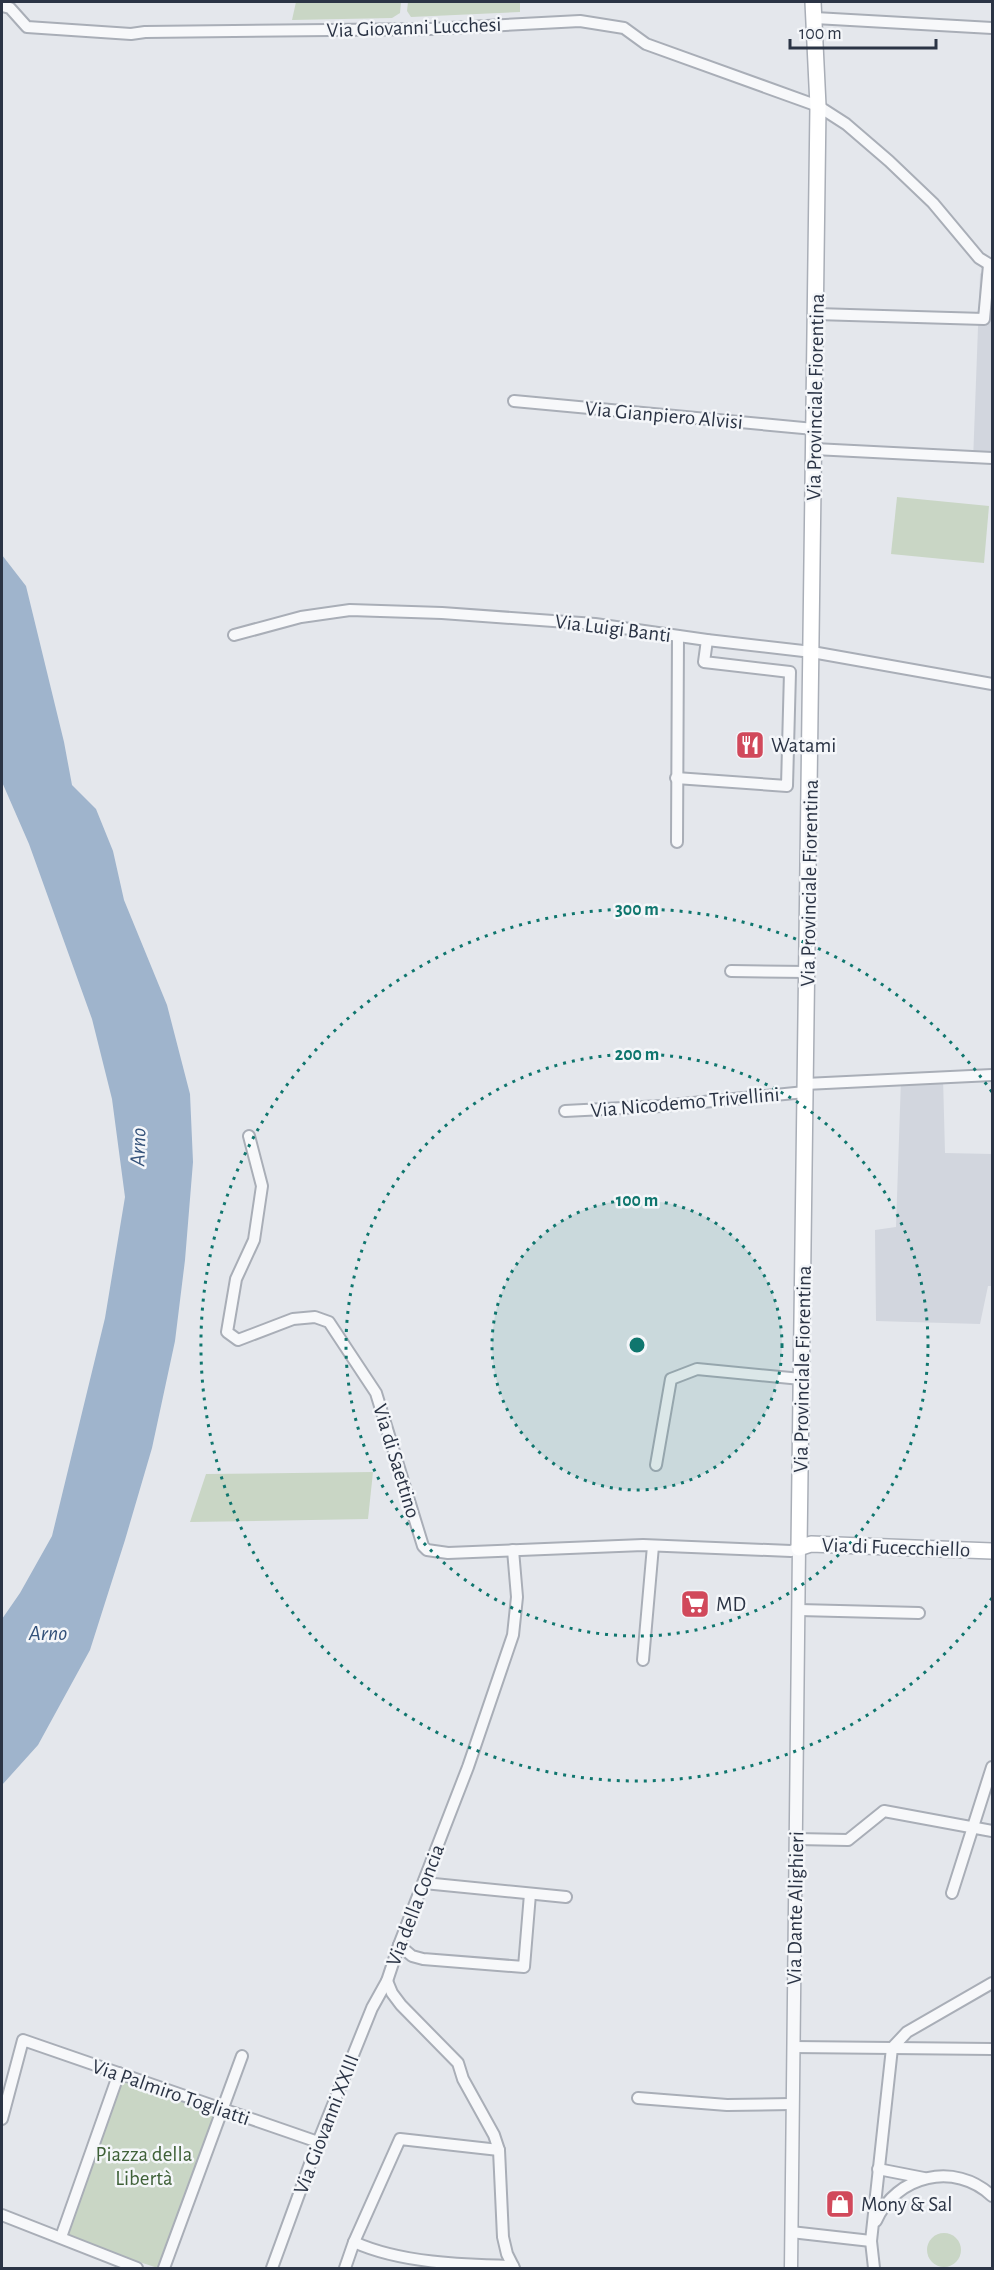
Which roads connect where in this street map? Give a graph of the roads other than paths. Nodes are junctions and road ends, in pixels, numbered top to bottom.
1 (813, 2) edge
2 (2, 6) edge
3 (815, 18) junction
4 (993, 28) edge
5 (819, 106) junction
6 (991, 265) edge
7 (816, 314) junction
8 (514, 401) dead end
9 (814, 429) junction
10 (814, 449) junction
11 (993, 458) edge
12 (234, 635) dead end
13 (678, 636) junction
14 (707, 640) junction
15 (812, 652) junction
16 (993, 684) edge
17 (676, 778) junction
18 (787, 786) junction
19 (810, 787) junction
20 (676, 842) dead end
21 (731, 971) dead end
22 (807, 972) junction
23 (993, 1075) edge
24 (805, 1088) junction
25 (565, 1111) dead end
26 (249, 1136) dead end
27 (801, 1379) junction
28 (656, 1465) dead end
29 (653, 1546) junction
30 (799, 1548) junction
31 (513, 1550) junction
32 (993, 1551) edge
33 (799, 1610) junction
34 (919, 1613) dead end
35 (642, 1660) dead end
36 (993, 1767) edge
37 (973, 1826) junction
38 (993, 1831) edge
39 (796, 1839) junction
40 (424, 1883) junction
41 (951, 1893) dead end
42 (530, 1894) junction
43 (566, 1897) dead end
44 (399, 1945) junction
45 (387, 1981) junction
46 (993, 1983) edge
47 (793, 2047) junction
48 (892, 2048) junction
49 (993, 2049) edge
50 (242, 2056) dead end
51 (119, 2073) junction
52 (638, 2098) dead end
53 (792, 2104) junction
54 (222, 2110) junction
55 (2, 2119) edge
56 (318, 2142) junction
57 (499, 2150) junction
58 (878, 2169) junction
59 (924, 2178) junction
60 (972, 2182) junction
61 (993, 2184) edge
62 (993, 2196) edge
63 (2, 2215) edge
64 (791, 2232) junction
65 (62, 2237) junction
66 (871, 2241) junction
67 (354, 2242) junction
68 (448, 2267) edge
69 (513, 2267) edge
70 (136, 2268) edge
71 (164, 2268) edge
72 (272, 2268) edge
73 (345, 2268) edge
74 (790, 2268) edge
75 (874, 2268) edge

1 - 3 main road, Via Provinciale Fiorentina
2 - 5 street, Via Giovanni Lucchesi
3 - 4 street
3 - 5 main road, Via Provinciale Fiorentina
5 - 6 street, Via Giovanni Lucchesi
5 - 7 main road, Via Provinciale Fiorentina
6 - 7 street
7 - 9 main road, Via Provinciale Fiorentina
8 - 9 street, Via Gianpiero Alvisi
9 - 10 main road, Via Provinciale Fiorentina
10 - 11 street
10 - 15 main road, Via Provinciale Fiorentina
12 - 13 street, Via Luigi Banti
13 - 14 street, Via Luigi Banti
13 - 17 street
14 - 15 street, Via Luigi Banti
14 - 18 street
15 - 16 street, Via Luigi Banti
15 - 19 main road, Via Provinciale Fiorentina
17 - 18 street
17 - 20 street
18 - 19 street
19 - 22 main road, Via Provinciale Fiorentina
21 - 22 street
22 - 24 main road, Via Provinciale Fiorentina
23 - 24 street, Via Nicodemo Trivellini
24 - 25 street, Via Nicodemo Trivellini
24 - 27 main road, Via Provinciale Fiorentina
26 - 31 street, Via di Saettino
27 - 28 street
27 - 30 main road, Via Provinciale Fiorentina
29 - 30 street, Via di Saettino
29 - 31 street, Via di Saettino
29 - 35 street
30 - 32 main road, Via di Fucecchiello
30 - 33 street, Via Dante Alighieri
31 - 40 street, Via della Concia
33 - 34 street
33 - 39 street, Via Dante Alighieri
36 - 37 street
37 - 38 street
37 - 39 street
37 - 41 street
39 - 47 street, Via Dante Alighieri
40 - 42 street
40 - 44 street, Via della Concia
42 - 43 street
42 - 44 street
44 - 45 street, Via della Concia
45 - 56 street, Via Giovanni XXIII
45 - 57 street, Via della Concia
46 - 48 street
47 - 48 street
47 - 53 street, Via Dante Alighieri
48 - 49 street
48 - 58 street
50 - 54 street
51 - 54 street, Via Palmiro Togliatti
51 - 55 street, Via Palmiro Togliatti
51 - 65 street
52 - 53 street
53 - 64 street, Via Dante Alighieri
54 - 56 street, Via Palmiro Togliatti
54 - 71 street
56 - 72 street, Via Giovanni XXIII
57 - 67 street
57 - 69 street, Via della Concia
58 - 59 street
58 - 66 street
59 - 60 street
59 - 66 street
60 - 61 street
60 - 62 street
63 - 65 street
64 - 66 street
64 - 74 street, Via Dante Alighieri
65 - 70 street
66 - 75 street
67 - 68 street
67 - 73 street
68 - 69 street

